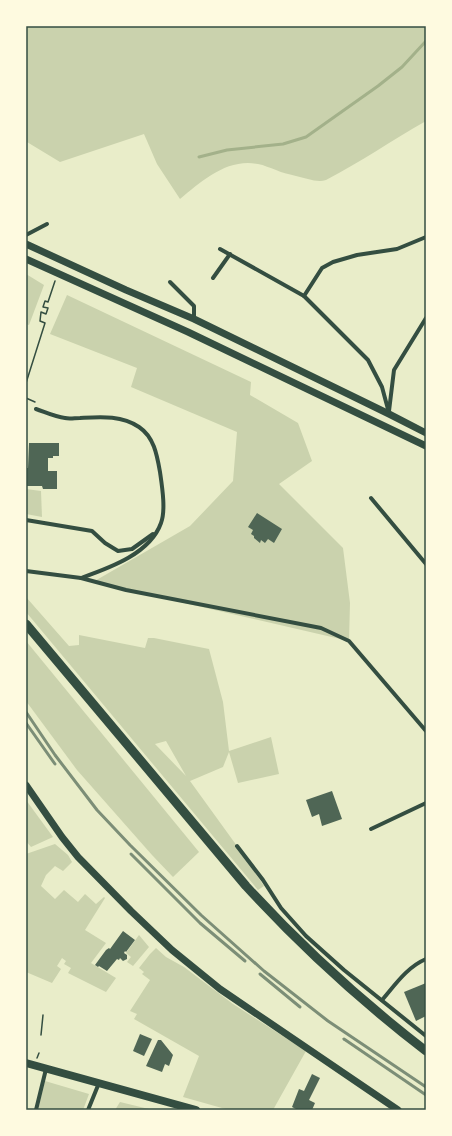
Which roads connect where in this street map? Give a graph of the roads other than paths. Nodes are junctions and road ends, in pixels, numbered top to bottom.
1 (47, 224) dead end
2 (26, 235) edge
3 (426, 237) edge
4 (26, 244) edge
5 (220, 249) dead end
6 (230, 254) junction
7 (26, 259) edge
8 (213, 278) dead end
9 (170, 282) dead end
10 (304, 296) junction
11 (426, 318) edge
12 (194, 319) junction
13 (36, 409) dead end
14 (389, 414) junction
15 (426, 433) edge
16 (426, 446) edge
17 (371, 498) dead end
18 (26, 520) edge
19 (156, 531) junction
20 (426, 564) edge
21 (26, 570) edge
22 (81, 578) junction
23 (26, 624) edge
24 (426, 731) edge
25 (26, 785) edge
26 (426, 803) edge
27 (371, 829) dead end
28 (237, 846) dead end
29 (426, 959) edge
30 (382, 1000) junction
31 (426, 1036) edge
32 (426, 1051) edge
33 (26, 1063) edge
34 (46, 1068) junction
35 (99, 1082) junction
36 (173, 1107) edge
37 (36, 1110) edge
38 (88, 1110) edge
39 (196, 1110) edge
40 (398, 1110) edge

1 - 2 street
3 - 10 street
4 - 12 street
5 - 6 street
6 - 8 street
6 - 10 street
7 - 16 street
9 - 12 street
10 - 14 street
11 - 14 street
12 - 14 street
13 - 19 street
14 - 15 street
17 - 20 street
18 - 19 street
19 - 22 street
21 - 22 street
22 - 24 street
23 - 32 highway
25 - 40 street
26 - 27 street
28 - 30 street
29 - 30 street
30 - 31 street
33 - 34 main road
34 - 35 main road
34 - 37 street
35 - 36 main road
35 - 38 street
36 - 39 main road

